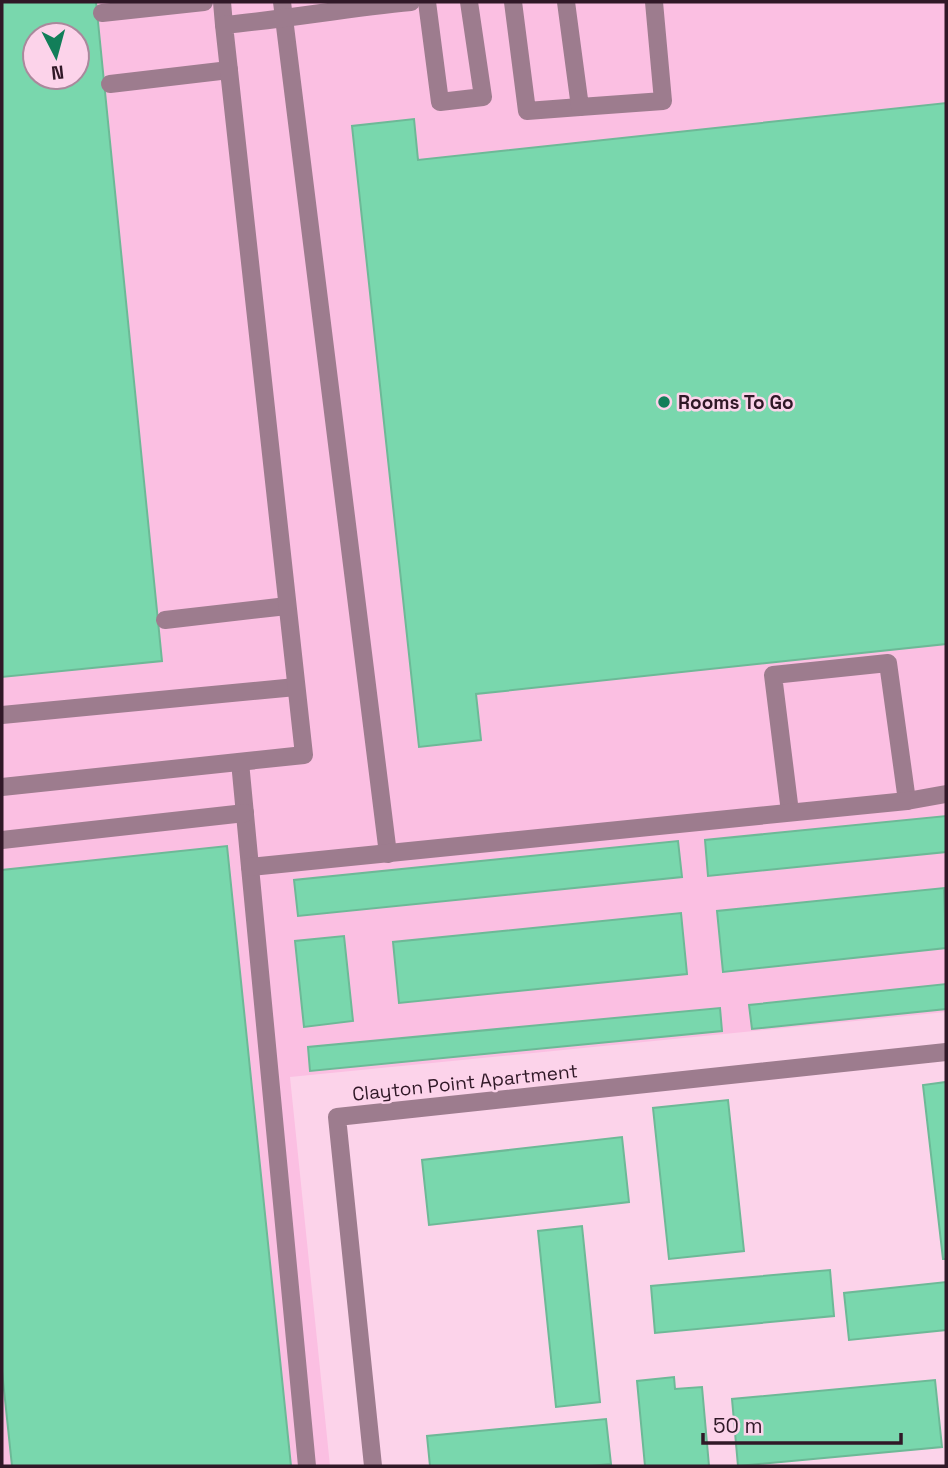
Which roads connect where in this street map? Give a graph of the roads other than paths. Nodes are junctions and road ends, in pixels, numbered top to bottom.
1 (204, 2) edge
2 (222, 2) edge
3 (411, 2) edge
4 (426, 2) edge
5 (469, 2) edge
6 (513, 2) edge
7 (566, 2) edge
8 (654, 2) edge
9 (283, 11) edge
10 (102, 13) dead end
11 (224, 25) junction
12 (229, 70) junction
13 (110, 83) dead end
14 (580, 107) junction
15 (287, 606) junction
16 (165, 620) dead end
17 (296, 687) junction
18 (2, 715) edge
19 (240, 762) junction
20 (2, 787) edge
21 (946, 793) edge
22 (907, 801) junction
23 (790, 812) junction
24 (245, 813) junction
25 (2, 840) edge
26 (388, 854) junction
27 (250, 867) junction
28 (946, 1052) edge
29 (307, 1466) edge
30 (373, 1466) edge

1 - 10 lane
2 - 11 lane
3 - 9 lane
4 - 5 lane
6 - 14 lane
7 - 14 lane
8 - 14 lane
9 - 11 lane
9 - 26 lane
11 - 12 lane
12 - 13 lane
12 - 15 lane
15 - 16 lane
15 - 17 lane
17 - 18 lane
17 - 19 lane
19 - 20 lane
19 - 24 lane
21 - 22 lane
22 - 23 lane
22 - 23 lane
23 - 26 lane
24 - 25 lane
24 - 27 lane
26 - 27 lane
27 - 29 lane
28 - 30 lane, Clayton Point Apartment

